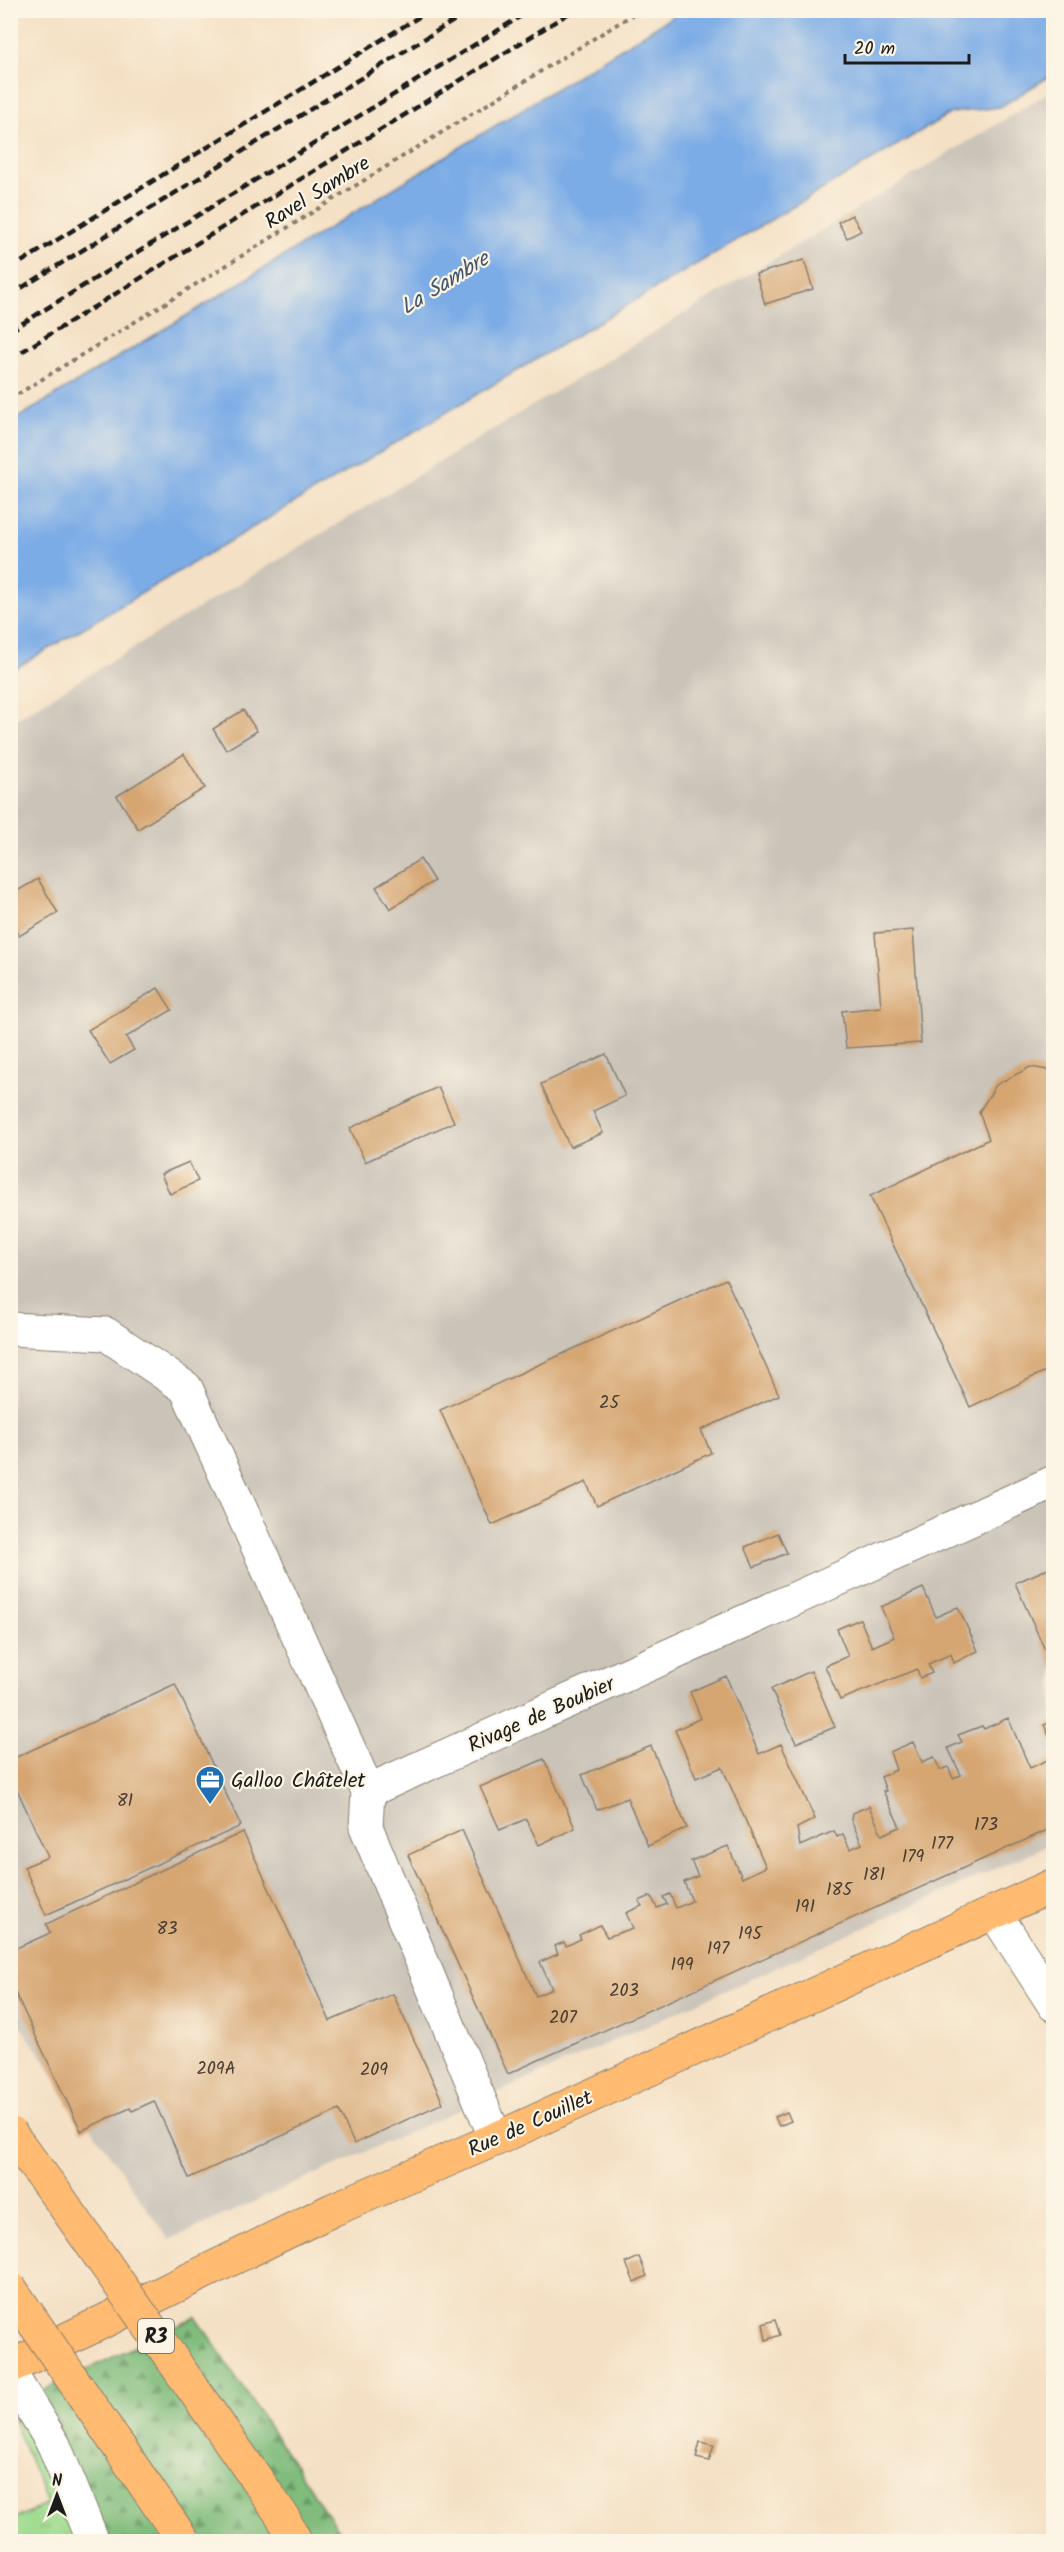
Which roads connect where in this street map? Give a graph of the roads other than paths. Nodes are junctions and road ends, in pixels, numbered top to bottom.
1 (10, 1329) edge
2 (1053, 1482) edge
3 (368, 1791) junction
4 (1053, 1885) edge
5 (993, 1912) junction
6 (1053, 2005) edge
7 (10, 2133) edge
8 (496, 2139) junction
9 (10, 2288) edge
10 (10, 2367) edge
11 (10, 2373) edge
12 (93, 2541) edge
13 (184, 2541) edge
14 (296, 2541) edge

1 - 3 street
2 - 3 street, Rivage de Boubier
3 - 8 street
4 - 5 main road, Rue de Couillet
5 - 6 street
5 - 8 main road, Rue de Couillet
7 - 14 main road, R3, bridge
8 - 10 main road, Rue de Couillet
9 - 13 main road, bridge
11 - 12 street

